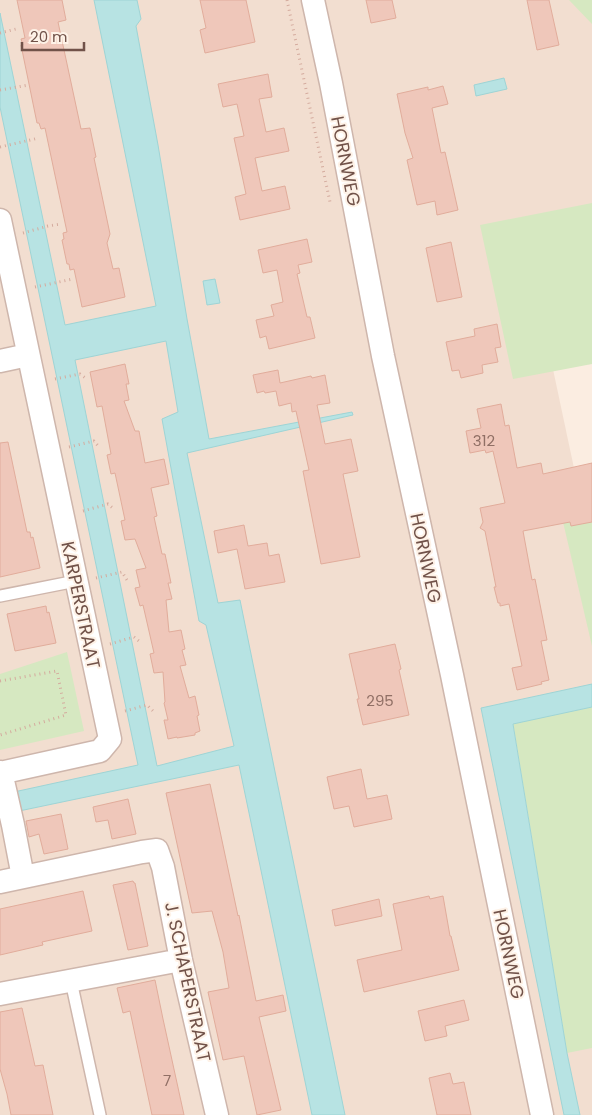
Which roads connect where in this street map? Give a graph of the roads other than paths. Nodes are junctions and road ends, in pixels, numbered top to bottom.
1 (313, 0) edge
2 (0, 220) edge
3 (28, 355) junction
4 (0, 361) edge
5 (85, 580) junction
6 (0, 596) edge
7 (2, 778) edge
8 (23, 877) junction
9 (0, 882) edge
10 (181, 960) junction
11 (71, 981) junction
12 (0, 994) edge
13 (100, 1115) edge
14 (217, 1115) edge
15 (542, 1115) edge

1 - 15 street, HORNWEG
2 - 3 street, KARPERSTRAAT
3 - 4 street
3 - 5 street, KARPERSTRAAT
5 - 6 lane
5 - 7 street, KARPERSTRAAT
7 - 8 street
8 - 9 street
8 - 10 street, J. SCHAPERSTRAAT
10 - 11 street
10 - 14 street, J. SCHAPERSTRAAT
11 - 12 street
11 - 13 lane

